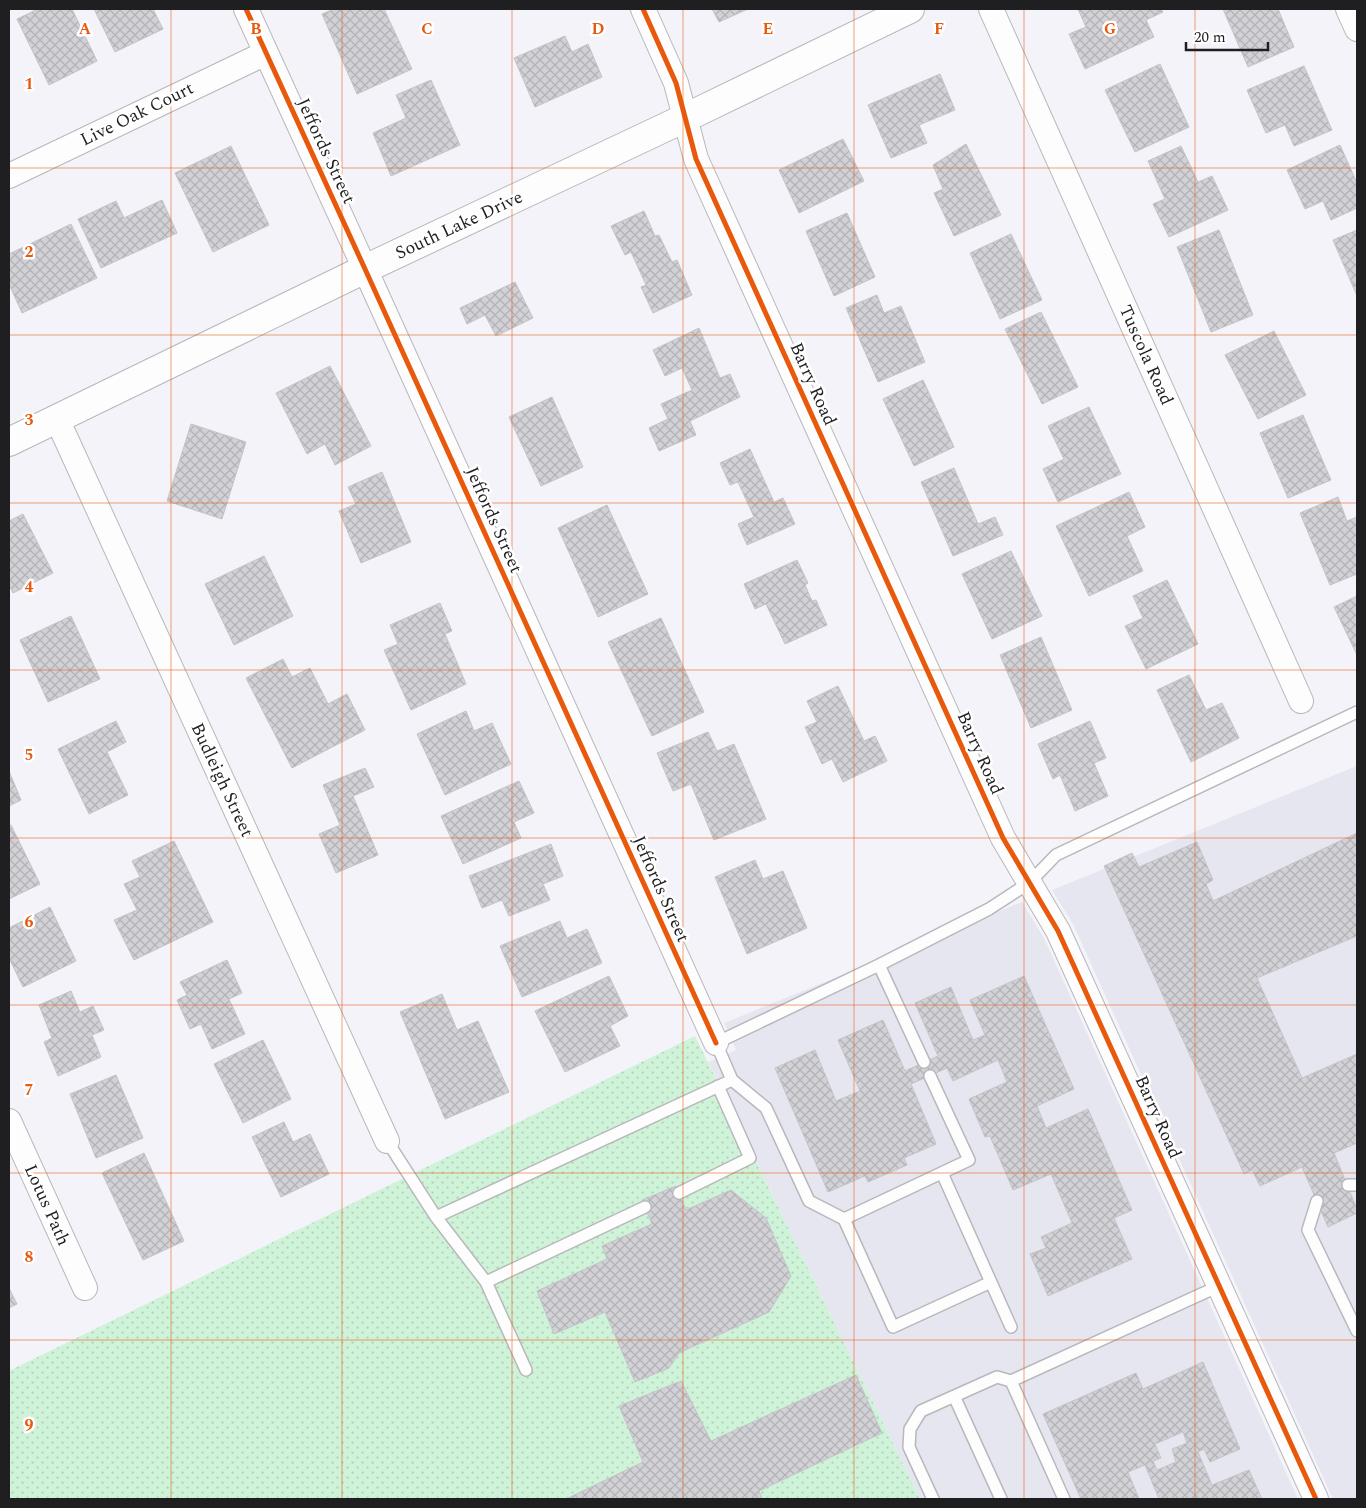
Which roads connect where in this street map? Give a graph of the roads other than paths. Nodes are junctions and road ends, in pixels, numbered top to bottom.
1 (246, 9) edge
2 (643, 9) edge
3 (910, 9) edge
4 (991, 9) edge
5 (1348, 9) edge
6 (1357, 28) edge
7 (266, 53) junction
8 (685, 118) junction
9 (9, 176) edge
10 (365, 269) junction
11 (57, 419) junction
12 (9, 442) edge
13 (1301, 701) dead end
14 (1357, 712) edge
15 (1029, 882) junction
16 (878, 965) junction
17 (716, 1044) junction
18 (924, 1062) dead end
19 (930, 1076) dead end
20 (732, 1080) junction
21 (718, 1086) junction
22 (9, 1121) edge
23 (387, 1141) joint
24 (942, 1173) junction
25 (679, 1192) dead end
26 (1316, 1201) dead end
27 (645, 1207) dead end
28 (436, 1217) junction
29 (844, 1219) junction
30 (486, 1282) junction
31 (991, 1282) junction
32 (1219, 1286) junction
33 (85, 1288) dead end
34 (1012, 1327) dead end
35 (1357, 1331) edge
36 (526, 1370) dead end
37 (1011, 1381) junction
38 (954, 1396) junction
39 (933, 1499) edge
40 (1001, 1499) edge
41 (1064, 1499) edge
42 (1316, 1499) edge

1 - 7 street, Jeffords Street
2 - 8 street, Barry Road
3 - 8 street, South Lake Drive
4 - 13 street, Tuscola Road
5 - 6 street
7 - 9 street, Live Oak Court
7 - 10 street, Jeffords Street
8 - 10 street, South Lake Drive
8 - 15 street, Barry Road
10 - 11 street, South Lake Drive
10 - 17 street, Jeffords Street
11 - 12 street, South Lake Drive
11 - 23 street, Budleigh Street
14 - 15 lane
15 - 16 lane
15 - 32 street, Barry Road
16 - 17 lane
16 - 18 lane
17 - 20 lane
19 - 24 lane
20 - 21 lane
20 - 29 lane
21 - 25 lane
21 - 28 lane
22 - 33 street, Lotus Path
23 - 28 lane
24 - 29 lane
24 - 31 lane
26 - 35 lane
27 - 30 lane
28 - 30 lane
29 - 31 lane
30 - 36 lane
31 - 34 lane
32 - 37 lane
32 - 42 street, Barry Road
37 - 38 lane
37 - 41 lane
38 - 39 lane
38 - 40 lane

